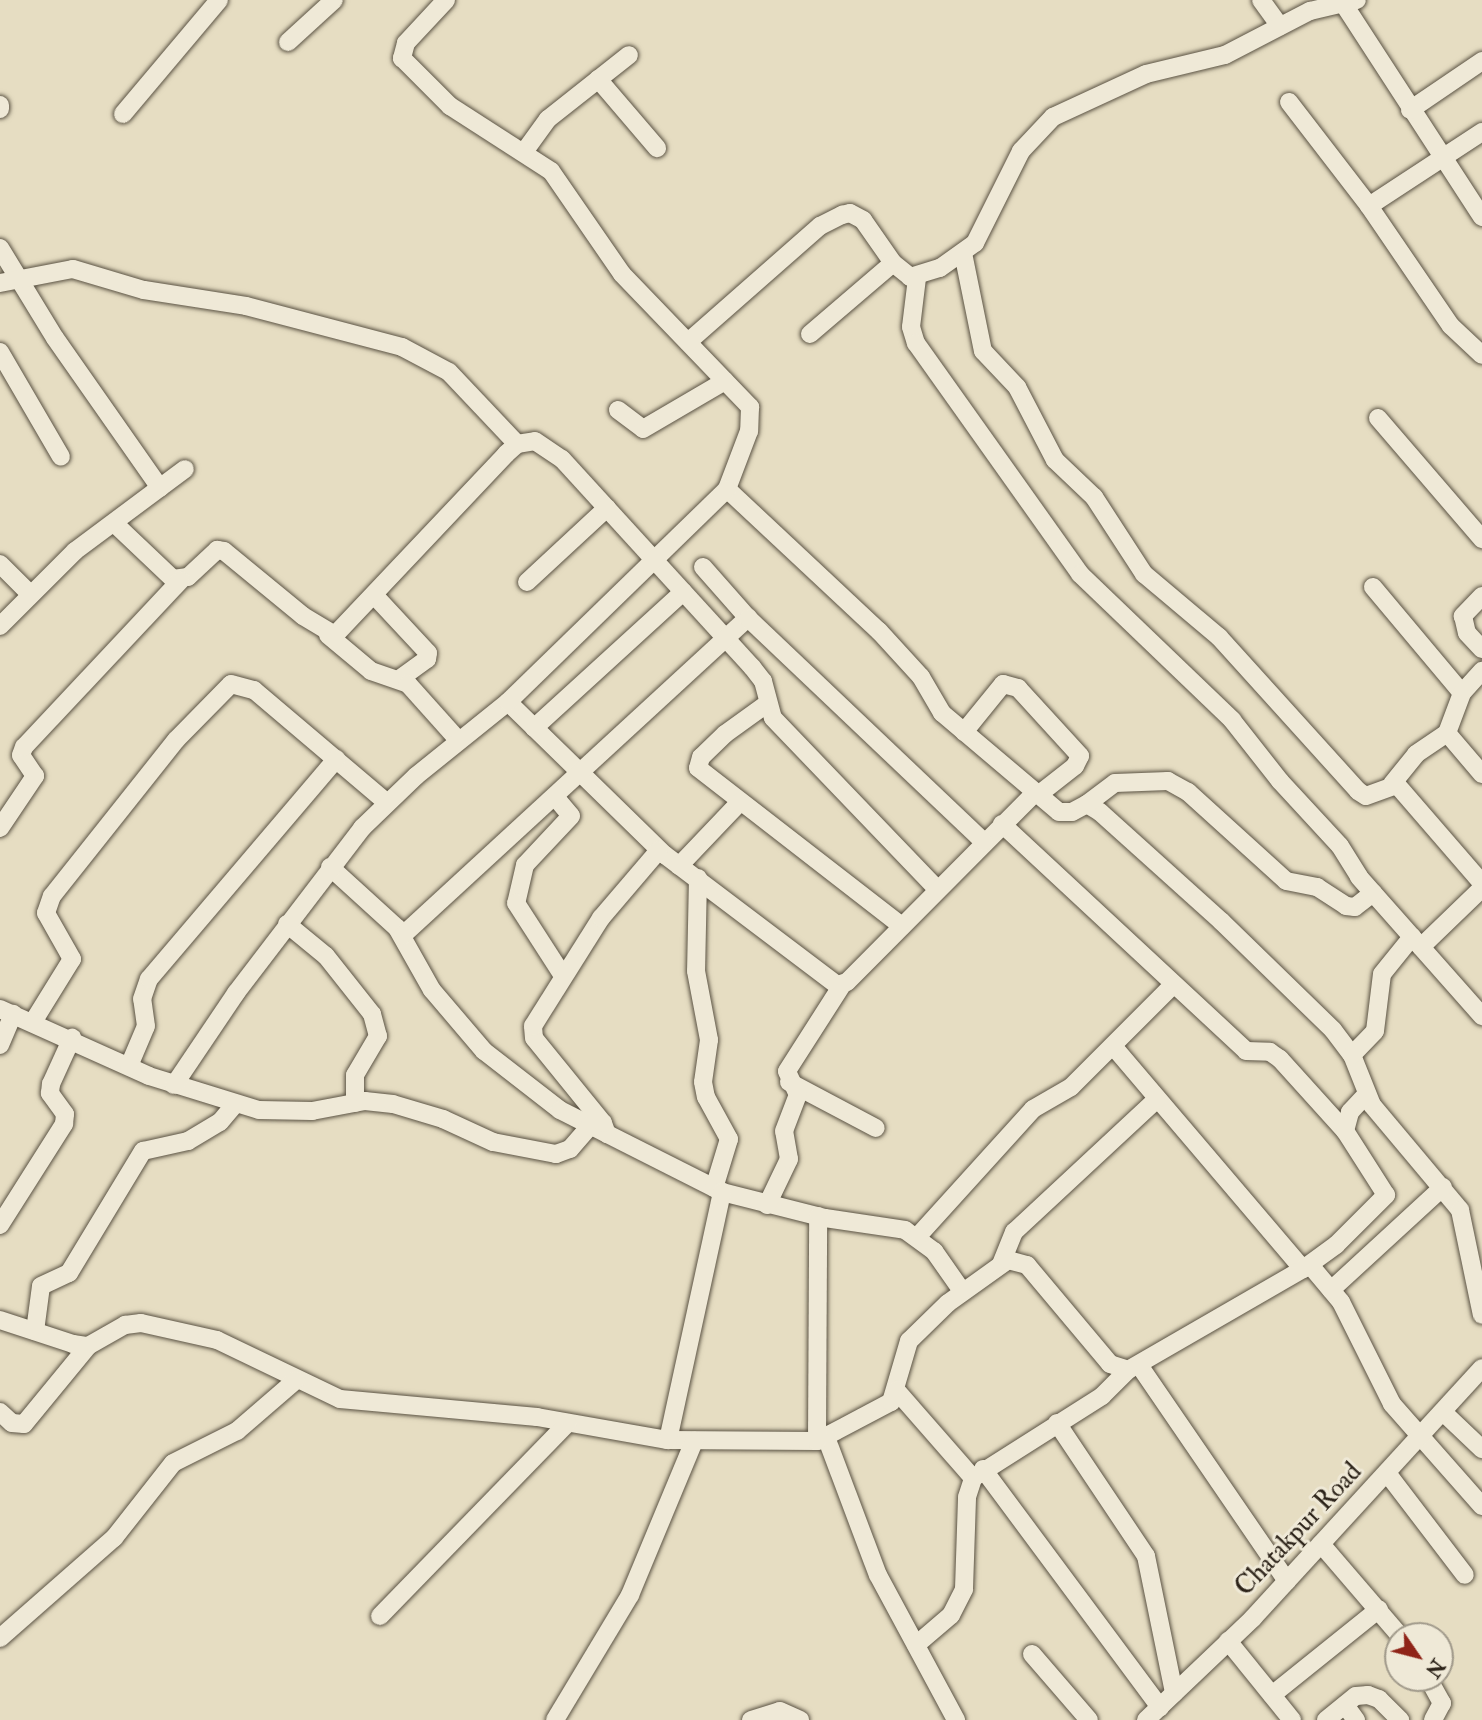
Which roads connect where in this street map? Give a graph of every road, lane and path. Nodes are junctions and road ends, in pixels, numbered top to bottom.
1 (219, 0) edge
2 (334, 0) edge
3 (446, 0) edge
4 (1261, 0) edge
5 (1350, 2) edge
6 (1320, 4) edge
7 (1280, 26) junction
8 (288, 42) dead end
9 (629, 55) dead end
10 (1482, 61) edge
11 (598, 79) junction
12 (1289, 102) dead end
13 (1410, 110) junction
14 (122, 114) dead end
15 (1482, 132) edge
16 (657, 148) dead end
17 (524, 152) junction
18 (1443, 159) junction
19 (1369, 206) junction
20 (1482, 217) edge
21 (0, 248) edge
22 (963, 253) junction
23 (892, 263) junction
24 (20, 277) junction
25 (917, 278) junction
26 (0, 283) edge
27 (810, 334) dead end
28 (688, 342) junction
29 (0, 352) edge
30 (1482, 355) edge
31 (725, 381) junction
32 (618, 410) dead end
33 (1378, 418) dead end
34 (517, 444) junction
35 (61, 457) dead end
36 (185, 469) dead end
37 (160, 488) junction
38 (727, 489) junction
39 (607, 508) junction
40 (114, 523) junction
41 (1482, 539) edge
42 (655, 561) junction
43 (0, 564) edge
44 (703, 568) dead end
45 (181, 580) junction
46 (527, 582) dead end
47 (1373, 587) dead end
48 (683, 592) junction
49 (30, 594) junction
50 (374, 595) junction
51 (1482, 596) edge
52 (748, 618) junction
53 (0, 626) edge
54 (328, 635) junction
55 (725, 638) junction
56 (1482, 649) edge
57 (1482, 671) edge
58 (401, 678) junction
59 (1462, 693) junction
60 (508, 702) junction
61 (768, 703) junction
62 (534, 728) junction
63 (964, 732) junction
64 (1447, 733) junction
65 (459, 741) junction
66 (336, 759) junction
67 (1482, 774) edge
68 (581, 775) junction
69 (1392, 784) junction
70 (1036, 794) junction
71 (556, 798) junction
72 (386, 802) junction
73 (740, 802) junction
74 (1087, 804) junction
75 (1002, 824) junction
76 (0, 828) edge
77 (984, 842) junction
78 (659, 850) junction
79 (679, 866) junction
80 (330, 867) junction
81 (698, 878) junction
82 (1482, 885) edge
83 (937, 889) junction
84 (1373, 893) junction
85 (287, 924) junction
86 (902, 926) junction
87 (403, 936) junction
88 (1417, 942) junction
89 (563, 976) junction
90 (842, 985) junction
91 (1172, 985) junction
92 (7, 1011) edge
93 (1482, 1016) edge
94 (33, 1022) junction
95 (72, 1038) junction
96 (0, 1045) edge
97 (1113, 1046) junction
98 (1352, 1055) junction
99 (129, 1066) junction
100 (789, 1082) junction
101 (174, 1085) junction
102 (1366, 1095) junction
103 (1156, 1100) junction
104 (355, 1103) junction
105 (235, 1104) junction
106 (591, 1125) junction
107 (876, 1128) dead end
108 (1345, 1131) junction
109 (607, 1134) junction
110 (1443, 1187) junction
111 (718, 1190) junction
112 (767, 1205) junction
113 (818, 1216) junction
114 (0, 1225) edge
115 (918, 1237) junction
116 (1000, 1264) junction
117 (1306, 1267) junction
118 (1331, 1290) junction
119 (962, 1291) junction
120 (1482, 1315) edge
121 (0, 1320) edge
122 (34, 1331) junction
123 (88, 1346) junction
124 (1133, 1368) junction
125 (1482, 1368) edge
126 (296, 1380) junction
127 (896, 1390) junction
128 (0, 1412) edge
129 (1443, 1412) junction
130 (568, 1423) junction
131 (1057, 1423) junction
132 (1422, 1435) junction
133 (821, 1439) junction
134 (668, 1440) junction
135 (694, 1441) junction
136 (1482, 1449) edge
137 (979, 1474) junction
138 (1387, 1474) junction
139 (1482, 1506) edge
140 (1321, 1544) junction
141 (1465, 1575) dead end
142 (1287, 1581) junction
143 (1379, 1609) junction
144 (380, 1616) dead end
145 (1389, 1622) edge
146 (0, 1638) edge
147 (1228, 1641) junction
148 (916, 1645) junction
149 (1032, 1654) dead end
150 (1435, 1692) edge
151 (1174, 1693) junction
152 (1272, 1695) junction
153 (1345, 1705) junction
154 (1160, 1707) junction
155 (555, 1720) edge
156 (751, 1720) edge
157 (800, 1720) edge
158 (956, 1720) edge
159 (1089, 1720) edge
160 (1146, 1720) edge
161 (1292, 1720) edge
162 (1326, 1720) edge
163 (1356, 1720) edge
164 (1400, 1720) edge
165 (1433, 1720) edge

1 - 14 street
2 - 8 street
3 - 17 street
4 - 7 street
5 - 6 street
5 - 13 street
6 - 7 street
7 - 22 street
9 - 11 street
10 - 13 street
11 - 16 street
11 - 17 street
12 - 19 street
13 - 18 street
15 - 18 street
17 - 28 street
18 - 19 street
18 - 20 street
19 - 30 street
21 - 24 street
22 - 25 street
22 - 69 street
23 - 25 street
23 - 27 street
23 - 28 street
24 - 26 street
24 - 34 street
24 - 37 street
25 - 84 street
28 - 31 street
29 - 35 street
31 - 32 street
31 - 38 street
33 - 41 street
34 - 39 street
34 - 50 street
36 - 37 street
37 - 40 street
38 - 42 street
38 - 63 street
39 - 42 street
39 - 46 street
40 - 45 street
40 - 49 street
42 - 48 street
42 - 60 street
43 - 49 street
44 - 52 street
45 - 54 street
45 - 76 street
47 - 59 street
48 - 55 street
48 - 62 street
49 - 53 street
50 - 54 street
50 - 58 street
51 - 56 street
52 - 55 street
52 - 77 street
54 - 58 street
55 - 61 street
55 - 68 street
57 - 59 street
58 - 65 street
59 - 64 street
60 - 62 street
60 - 65 street
61 - 73 street
61 - 83 street
62 - 68 street
63 - 70 street
63 - 70 street
64 - 67 street
64 - 69 street
65 - 72 street
66 - 72 street
66 - 94 street
66 - 99 street
68 - 71 street
68 - 78 street
69 - 82 street
70 - 74 street
70 - 75 street
71 - 87 street
71 - 89 street
72 - 80 street
73 - 79 street
73 - 86 street
74 - 84 street
74 - 98 street
75 - 77 street
75 - 91 street
77 - 83 street
78 - 79 street
78 - 89 street
79 - 81 street
80 - 85 street
80 - 87 street
81 - 90 street
81 - 111 street
82 - 88 street
83 - 86 street
84 - 88 street
85 - 101 street
85 - 104 street
86 - 90 street
87 - 106 street
88 - 93 street
88 - 98 street
89 - 109 street
90 - 100 street
91 - 97 street
91 - 108 street
92 - 94 street
92 - 96 street
94 - 95 street
95 - 99 street
95 - 114 street
97 - 103 street
97 - 115 street
98 - 102 street
99 - 101 street
100 - 107 street
100 - 112 street
101 - 105 street
102 - 108 street
102 - 110 street
103 - 116 street
103 - 117 street
104 - 105 street
104 - 106 street
105 - 122 street
106 - 109 street
108 - 117 street
109 - 111 street
110 - 118 street
110 - 120 street
111 - 112 street
111 - 134 street
112 - 113 street
113 - 115 street
113 - 133 street
115 - 119 street
116 - 119 street
116 - 124 street
117 - 118 street
117 - 124 street
118 - 132 street
119 - 127 street
121 - 122 street
122 - 123 street
123 - 126 street
123 - 128 street
124 - 131 street
124 - 142 street
125 - 129 street, Chatakpur Road
126 - 130 street
126 - 146 street
127 - 133 street
127 - 137 street
129 - 132 street, Chatakpur Road
129 - 136 street
130 - 134 street
130 - 144 street
131 - 137 street
131 - 151 street
132 - 138 street, Chatakpur Road
132 - 139 street
133 - 135 street
133 - 148 street
134 - 135 street
135 - 155 street
137 - 148 street
137 - 154 street
138 - 140 street, Chatakpur Road
138 - 141 street
140 - 142 street, Chatakpur Road
140 - 143 street
142 - 147 street, Chatakpur Road
143 - 145 street
143 - 152 street
147 - 151 street, Chatakpur Road
147 - 152 street
148 - 158 street
149 - 159 street
150 - 165 street
151 - 154 street, Chatakpur Road
152 - 161 street
153 - 162 street
153 - 163 street
153 - 164 street
154 - 160 street, Chatakpur Road
156 - 157 street

